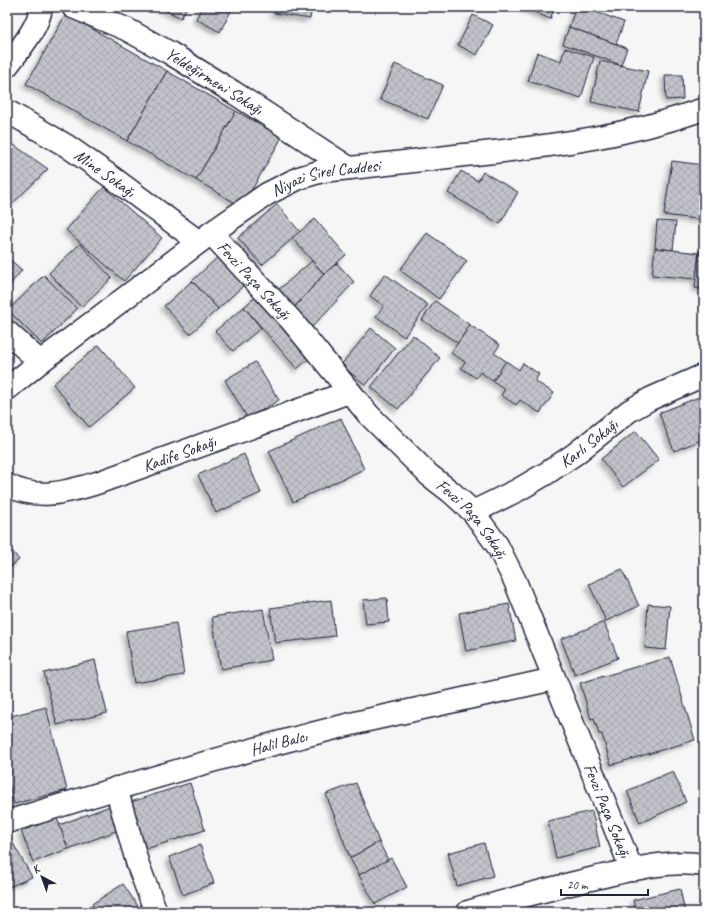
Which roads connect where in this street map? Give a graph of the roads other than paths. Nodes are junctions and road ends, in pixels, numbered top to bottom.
1 (41, 7) edge
2 (73, 7) edge
3 (7, 66) edge
4 (704, 109) edge
5 (7, 111) edge
6 (349, 168) junction
7 (205, 237) junction
8 (7, 332) edge
9 (40, 362) junction
10 (704, 375) edge
11 (7, 389) edge
12 (349, 392) junction
13 (7, 485) edge
14 (473, 512) junction
15 (554, 679) junction
16 (116, 788) junction
17 (7, 822) edge
18 (704, 865) edge
19 (632, 870) junction
20 (156, 912) edge
21 (468, 912) edge

1 - 3 street
2 - 6 street, Yeldeğirmeni Sokağı
4 - 6 street, Niyazi Sirel Caddesi
5 - 7 street, Mine Sokağı
6 - 7 street, Niyazi Sirel Caddesi
7 - 9 street, Niyazi Sirel Caddesi
7 - 12 street, Fevzi Paşa Sokağı
8 - 9 street
9 - 11 street, Niyazi Sirel Caddesi
10 - 14 street, Karlı Sokağı
12 - 13 street, Kadife Sokağı
12 - 14 street, Fevzi Paşa Sokağı
14 - 15 street, Fevzi Paşa Sokağı
15 - 16 street, Halil Balcı
15 - 19 street, Fevzi Paşa Sokağı
16 - 17 street, Halil Balcı
16 - 20 street
18 - 19 street
19 - 21 street

